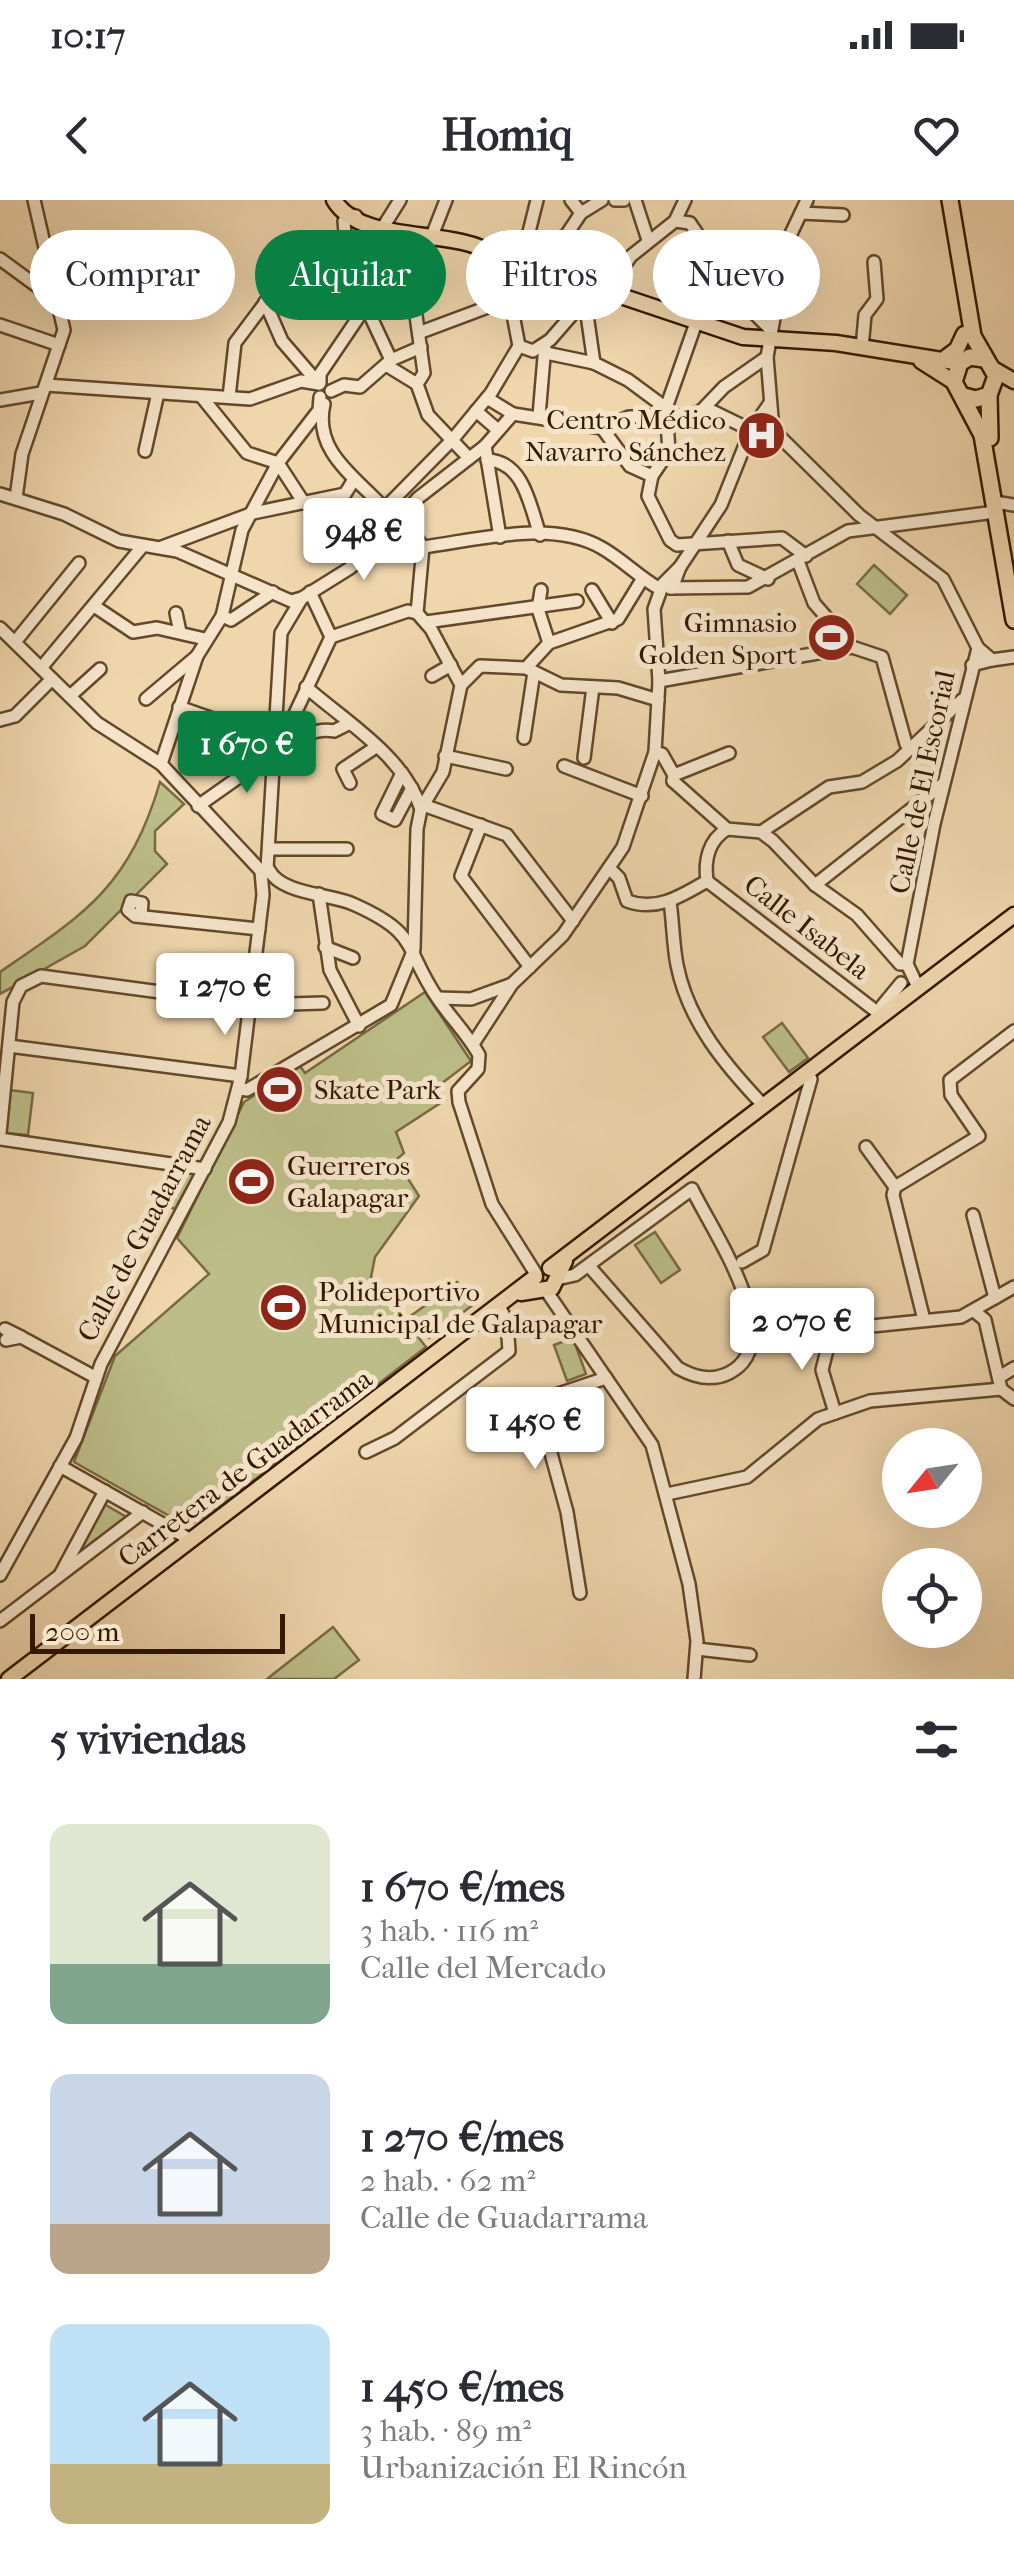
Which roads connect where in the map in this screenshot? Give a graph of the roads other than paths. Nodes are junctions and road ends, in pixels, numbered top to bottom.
1 (34, 200) edge
2 (337, 200) edge
3 (400, 200) edge
4 (446, 200) edge
5 (537, 200) edge
6 (571, 200) edge
7 (602, 200) edge
8 (614, 200) edge
9 (624, 200) edge
10 (635, 200) edge
11 (807, 200) edge
12 (942, 200) edge
13 (950, 200) edge
14 (681, 201) edge
15 (581, 212) junction
16 (801, 213) junction
17 (843, 215) dead end
18 (347, 216) junction
19 (675, 221) junction
20 (379, 222) junction
21 (41, 230) edge
22 (347, 230) edge
23 (398, 230) edge
24 (401, 230) edge
25 (433, 230) edge
26 (531, 230) edge
27 (569, 230) edge
28 (648, 240) junction
29 (633, 258) edge
30 (0, 260) edge
31 (874, 262) dead end
32 (30, 281) edge
33 (466, 312) edge
34 (255, 316) edge
35 (63, 320) edge
36 (273, 320) edge
37 (357, 320) edge
38 (372, 320) edge
39 (417, 320) edge
40 (516, 320) edge
41 (569, 320) edge
42 (587, 320) edge
43 (696, 320) joint
44 (0, 325) edge
45 (420, 332) junction
46 (771, 334) junction
47 (964, 334) junction
48 (59, 346) junction
49 (519, 346) junction
50 (421, 347) junction
51 (862, 348) junction
52 (546, 354) junction
53 (767, 357) junction
54 (916, 358) junction
55 (941, 361) junction
56 (962, 361) junction
57 (388, 362) junction
58 (594, 364) junction
59 (989, 364) junction
60 (1014, 383) edge
61 (417, 384) junction
62 (43, 389) junction
63 (323, 389) junction
64 (959, 389) junction
65 (991, 391) junction
66 (158, 393) junction
67 (201, 396) junction
68 (229, 397) junction
69 (487, 398) junction
70 (0, 400) edge
71 (770, 403) junction
72 (476, 411) junction
73 (701, 411) junction
74 (516, 414) junction
75 (540, 416) junction
76 (668, 417) junction
77 (317, 422) junction
78 (602, 428) junction
79 (751, 430) junction
80 (496, 433) junction
81 (453, 439) junction
82 (145, 451) dead end
83 (486, 453) junction
84 (469, 458) junction
85 (278, 462) junction
86 (353, 482) junction
87 (651, 482) junction
88 (0, 494) edge
89 (16, 498) junction
90 (304, 502) junction
91 (1001, 504) edge
92 (383, 510) junction
93 (258, 512) junction
94 (859, 514) junction
95 (397, 526) junction
96 (878, 527) junction
97 (848, 531) junction
98 (540, 534) junction
99 (500, 536) junction
100 (670, 540) junction
101 (728, 541) junction
102 (692, 546) junction
103 (424, 547) junction
104 (141, 548) junction
105 (162, 548) junction
106 (802, 558) junction
107 (80, 563) dead end
108 (681, 563) junction
109 (232, 575) junction
110 (1014, 575) edge
111 (643, 578) junction
112 (768, 580) junction
113 (666, 588) junction
114 (541, 590) dead end
115 (592, 590) dead end
116 (273, 592) junction
117 (306, 595) junction
118 (577, 601) dead end
119 (94, 606) junction
120 (538, 609) junction
121 (176, 614) dead end
122 (222, 616) junction
123 (421, 617) junction
124 (1014, 620) edge
125 (612, 623) junction
126 (0, 628) edge
127 (180, 632) junction
128 (331, 638) junction
129 (205, 639) junction
130 (14, 642) junction
131 (549, 644) junction
132 (852, 646) junction
133 (978, 648) junction
134 (197, 656) junction
135 (1014, 657) edge
136 (992, 660) junction
137 (450, 665) junction
138 (972, 665) junction
139 (41, 668) junction
140 (100, 668) dead end
141 (530, 670) junction
142 (432, 676) dead end
143 (52, 679) junction
144 (659, 681) junction
145 (461, 685) junction
146 (306, 687) junction
147 (593, 687) junction
148 (70, 696) junction
149 (146, 699) dead end
150 (658, 700) junction
151 (962, 700) junction
152 (179, 706) junction
153 (0, 720) edge
154 (348, 724) junction
155 (524, 738) dead end
156 (273, 746) junction
157 (376, 747) junction
158 (912, 748) junction
159 (655, 752) junction
160 (730, 753) dead end
161 (445, 756) junction
162 (584, 758) dead end
163 (162, 764) junction
164 (564, 766) dead end
165 (506, 769) dead end
166 (402, 774) junction
167 (674, 778) junction
168 (350, 783) dead end
169 (943, 784) junction
170 (645, 790) junction
171 (414, 791) junction
172 (426, 803) junction
173 (198, 806) junction
174 (481, 825) junction
175 (728, 828) junction
176 (761, 832) junction
177 (269, 849) junction
178 (347, 850) dead end
179 (609, 868) junction
180 (266, 875) junction
181 (707, 881) junction
182 (816, 885) junction
183 (319, 894) junction
184 (670, 902) junction
185 (141, 914) dead end
186 (573, 921) junction
187 (1012, 923) edge
188 (259, 930) junction
189 (325, 946) junction
190 (414, 949) junction
191 (353, 958) dead end
192 (904, 964) junction
193 (530, 968) junction
194 (512, 984) junction
195 (909, 988) junction
196 (438, 998) junction
197 (250, 1003) junction
198 (324, 1004) dead end
199 (881, 1016) junction
200 (359, 1026) junction
201 (1014, 1031) edge
202 (473, 1044) junction
203 (9, 1046) junction
204 (806, 1072) junction
205 (240, 1083) junction
206 (764, 1105) junction
207 (0, 1136) edge
208 (866, 1147) dead end
209 (212, 1155) junction
210 (176, 1162) junction
211 (205, 1169) junction
212 (896, 1187) junction
213 (972, 1215) dead end
214 (742, 1262) dead end
215 (589, 1266) junction
216 (546, 1278) junction
217 (1014, 1286) edge
218 (822, 1296) dead end
219 (995, 1298) junction
220 (505, 1301) junction
221 (974, 1311) junction
222 (924, 1320) junction
223 (832, 1330) junction
224 (3, 1335) edge
225 (1014, 1368) edge
226 (96, 1378) junction
227 (606, 1378) junction
228 (1001, 1382) junction
229 (1014, 1400) edge
230 (835, 1414) junction
231 (366, 1452) dead end
232 (60, 1466) junction
233 (104, 1491) junction
234 (668, 1494) junction
235 (143, 1512) junction
236 (190, 1540) junction
237 (0, 1575) edge
238 (59, 1577) junction
239 (580, 1592) dead end
240 (0, 1621) edge
241 (696, 1649) junction
242 (750, 1655) dead end
243 (9, 1679) edge
244 (694, 1679) edge

1 - 21 street
2 - 18 main road
2 - 20 main road
3 - 20 street
4 - 25 street
5 - 26 street
6 - 15 street
7 - 15 street
8 - 9 street
10 - 28 street
11 - 16 street
12 - 47 highway
13 - 59 highway
14 - 19 street
15 - 27 street
16 - 17 street
16 - 46 street
18 - 20 street
18 - 22 street
18 - 23 main road
19 - 28 street
19 - 46 street
20 - 24 main road
28 - 29 street
30 - 32 street
31 - 51 street
33 - 45 street
34 - 68 street
35 - 48 street
36 - 63 street
37 - 63 street
38 - 57 street
39 - 45 street
40 - 49 street
41 - 52 street
42 - 58 street
43 - 46 main road
43 - 76 street
44 - 48 street
45 - 50 street
46 - 51 main road
46 - 53 street
47 - 55 main road
47 - 56 highway
48 - 62 street
49 - 52 street
49 - 69 street
50 - 57 street
50 - 61 street
51 - 54 main road
52 - 58 street
52 - 75 street
53 - 71 street
53 - 73 street
54 - 55 main road
54 - 64 main road
55 - 56 main road
56 - 59 highway
56 - 64 highway
57 - 61 street
57 - 63 street
58 - 76 street
59 - 60 main road
59 - 65 highway
60 - 65 main road
61 - 81 street
62 - 66 street
62 - 70 street
62 - 89 street
63 - 68 street
63 - 77 street
64 - 65 highway
64 - 91 highway
65 - 91 highway
66 - 67 street
66 - 82 street
67 - 68 street
67 - 85 street
69 - 72 street
69 - 74 street
71 - 79 street
71 - 94 street, Calle de El Escorial
72 - 80 street
72 - 81 street
73 - 76 street
73 - 79 street
74 - 75 street
74 - 80 street
75 - 78 street
76 - 78 street
76 - 87 street
77 - 85 street
77 - 86 street
78 - 87 street
79 - 102 street
80 - 83 street
81 - 84 street
81 - 92 street
83 - 84 street
83 - 98 street
83 - 99 street
84 - 95 street
85 - 90 street
85 - 93 street
86 - 90 street
86 - 92 street
87 - 100 street
88 - 89 street
89 - 104 street
90 - 93 street
91 - 96 street
91 - 110 highway
91 - 124 highway
92 - 95 street
93 - 105 street
93 - 109 street
94 - 96 street, Calle de El Escorial
94 - 97 street
95 - 103 street
95 - 117 street
96 - 97 street
96 - 133 street, Calle de El Escorial
97 - 106 street
98 - 99 street
98 - 111 street
99 - 103 street
100 - 102 street
100 - 108 street
101 - 102 street
101 - 106 street
101 - 112 street
102 - 108 street
103 - 123 street
104 - 105 street
104 - 119 street
105 - 109 street
106 - 112 street
106 - 132 street
107 - 130 street
108 - 113 street
109 - 116 street
109 - 122 street
111 - 113 street
111 - 125 street
112 - 113 street
113 - 144 street
114 - 120 street
115 - 125 street
116 - 117 street
116 - 122 street
117 - 128 street
117 - 156 street, Calle de Guadarrama
118 - 120 street
119 - 127 street
119 - 139 street
120 - 123 street
120 - 131 street
121 - 127 street
122 - 129 street
123 - 128 street
123 - 137 street
125 - 131 street
126 - 130 street
127 - 129 street
128 - 146 street
129 - 134 street
130 - 139 street
131 - 141 street
132 - 144 street
132 - 158 street
133 - 136 street
133 - 138 street, Calle de El Escorial
134 - 149 street
134 - 152 street
135 - 136 street
136 - 138 street
137 - 142 street
137 - 145 street
138 - 151 street, Calle de El Escorial
139 - 143 street
140 - 148 street
141 - 145 street
141 - 147 street
141 - 155 street
143 - 148 street
143 - 153 street
144 - 150 street
145 - 161 street
146 - 154 street
146 - 156 street
147 - 150 street
147 - 162 street
148 - 163 street
150 - 159 street
151 - 158 street
151 - 169 street, Calle de El Escorial
152 - 156 street
152 - 163 street
154 - 156 street
154 - 157 street
156 - 173 street
156 - 177 street, Calle de Guadarrama
157 - 166 street
157 - 168 street
158 - 176 street
159 - 167 street
159 - 170 street
160 - 167 street
161 - 165 street
161 - 172 street
163 - 173 street
164 - 170 street
166 - 171 street
166 - 171 street
167 - 170 street
167 - 175 street
169 - 182 street
169 - 192 street, Calle de El Escorial
170 - 179 street
171 - 172 street
172 - 174 street
172 - 190 street
173 - 180 street
174 - 186 street
174 - 193 street
175 - 176 street
175 - 181 street
176 - 182 street
177 - 178 street
177 - 180 street, Calle de Guadarrama
179 - 184 street
179 - 186 street
180 - 183 street
180 - 188 street, Calle de Guadarrama
181 - 184 street, Calle Isabela
181 - 199 street, Calle Isabela
182 - 192 street
183 - 189 street
183 - 190 street
184 - 206 street
185 - 188 street
186 - 193 street
187 - 195 main road, Carretera de Guadarrama
188 - 197 street, Calle de Guadarrama
189 - 191 street
189 - 200 street
190 - 196 street
190 - 200 street
192 - 195 street
193 - 194 street
194 - 196 street
194 - 202 street
195 - 199 main road, Carretera de Guadarrama
196 - 202 street
197 - 198 street
197 - 203 street
197 - 205 street, Calle de Guadarrama
199 - 204 main road, Carretera de Guadarrama
200 - 205 street
201 - 212 street
202 - 216 street
203 - 205 street
203 - 207 street
204 - 206 main road, Carretera de Guadarrama
204 - 214 street
205 - 209 street, Calle de Guadarrama
206 - 216 main road, Carretera de Guadarrama
207 - 210 street
208 - 212 street
209 - 210 street
209 - 211 street, Calle de Guadarrama
210 - 211 street
211 - 226 street, Calle de Guadarrama
212 - 222 street
213 - 219 street
215 - 215 street
215 - 216 street
216 - 220 main road, Carretera de Guadarrama
216 - 227 street
217 - 219 street
218 - 223 street
219 - 221 street
220 - 231 street
220 - 236 main road, Carretera de Guadarrama
221 - 222 street
221 - 228 street
222 - 223 street
223 - 230 street
224 - 226 street
225 - 228 street
226 - 232 street, Calle de Guadarrama
227 - 234 street
227 - 239 street
228 - 229 street
228 - 230 street
230 - 234 street
232 - 233 street
232 - 237 street, Calle de Guadarrama
233 - 235 street
233 - 238 street
234 - 241 street
235 - 236 street
235 - 238 street
236 - 243 main road, Carretera de Guadarrama
238 - 240 street
241 - 242 street
241 - 244 street

